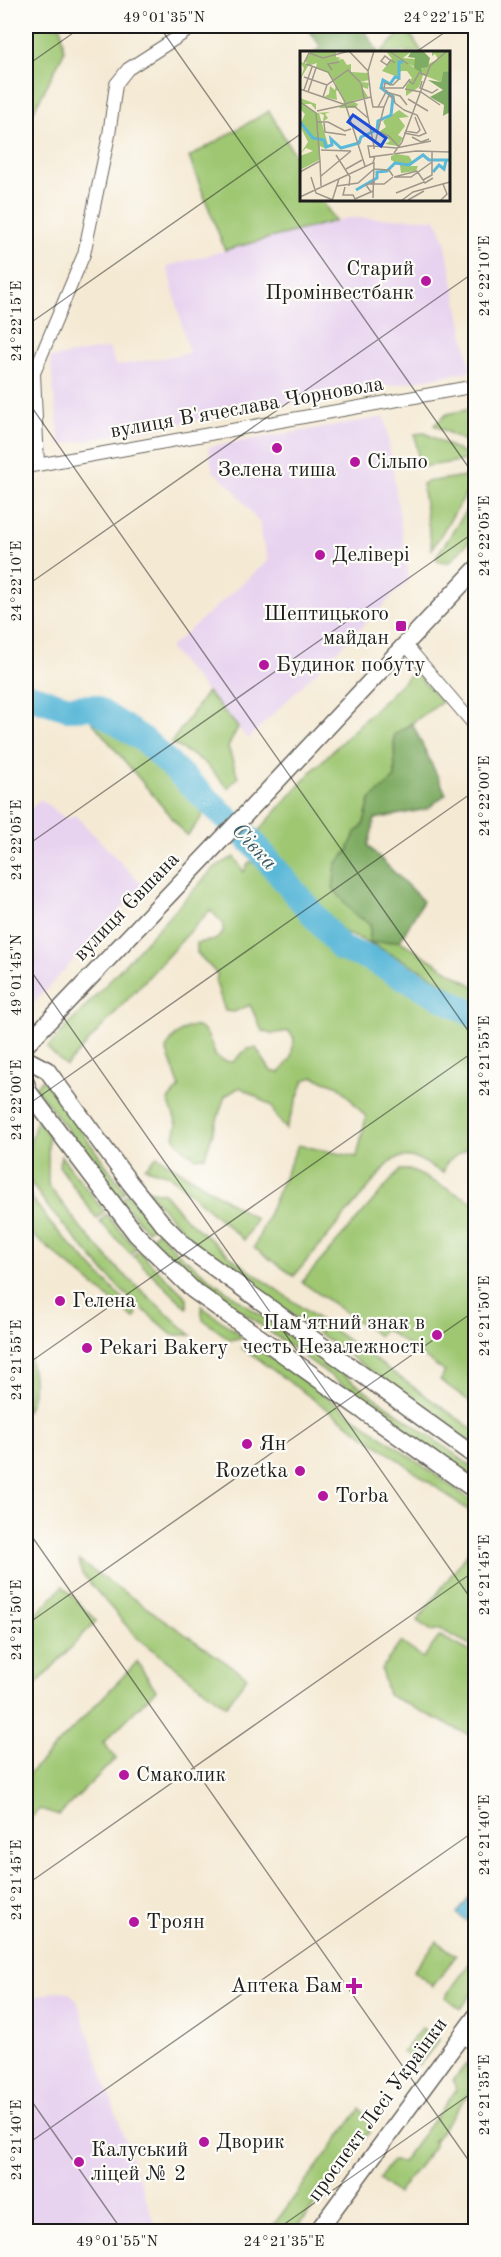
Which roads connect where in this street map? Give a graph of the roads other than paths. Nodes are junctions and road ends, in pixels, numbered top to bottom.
1 (195, 26) edge
2 (476, 386) edge
3 (32, 466) edge
4 (476, 569) edge
5 (405, 644) junction
6 (476, 727) edge
7 (26, 1046) edge
8 (26, 1059) edge
9 (26, 1083) edge
10 (476, 1457) edge
11 (476, 1491) edge
12 (476, 2016) edge
13 (461, 2036) junction
14 (476, 2046) edge
15 (317, 2232) edge

1 - 3 street
2 - 3 street, вулиця В'ячеслава Чорновола
4 - 5 main road, вулиця Євшана
5 - 6 street
5 - 7 main road, вулиця Євшана
8 - 10 main road
9 - 11 main road
12 - 13 main road, проспект Лесі Українки
13 - 14 street
13 - 15 main road, проспект Лесі Українки

